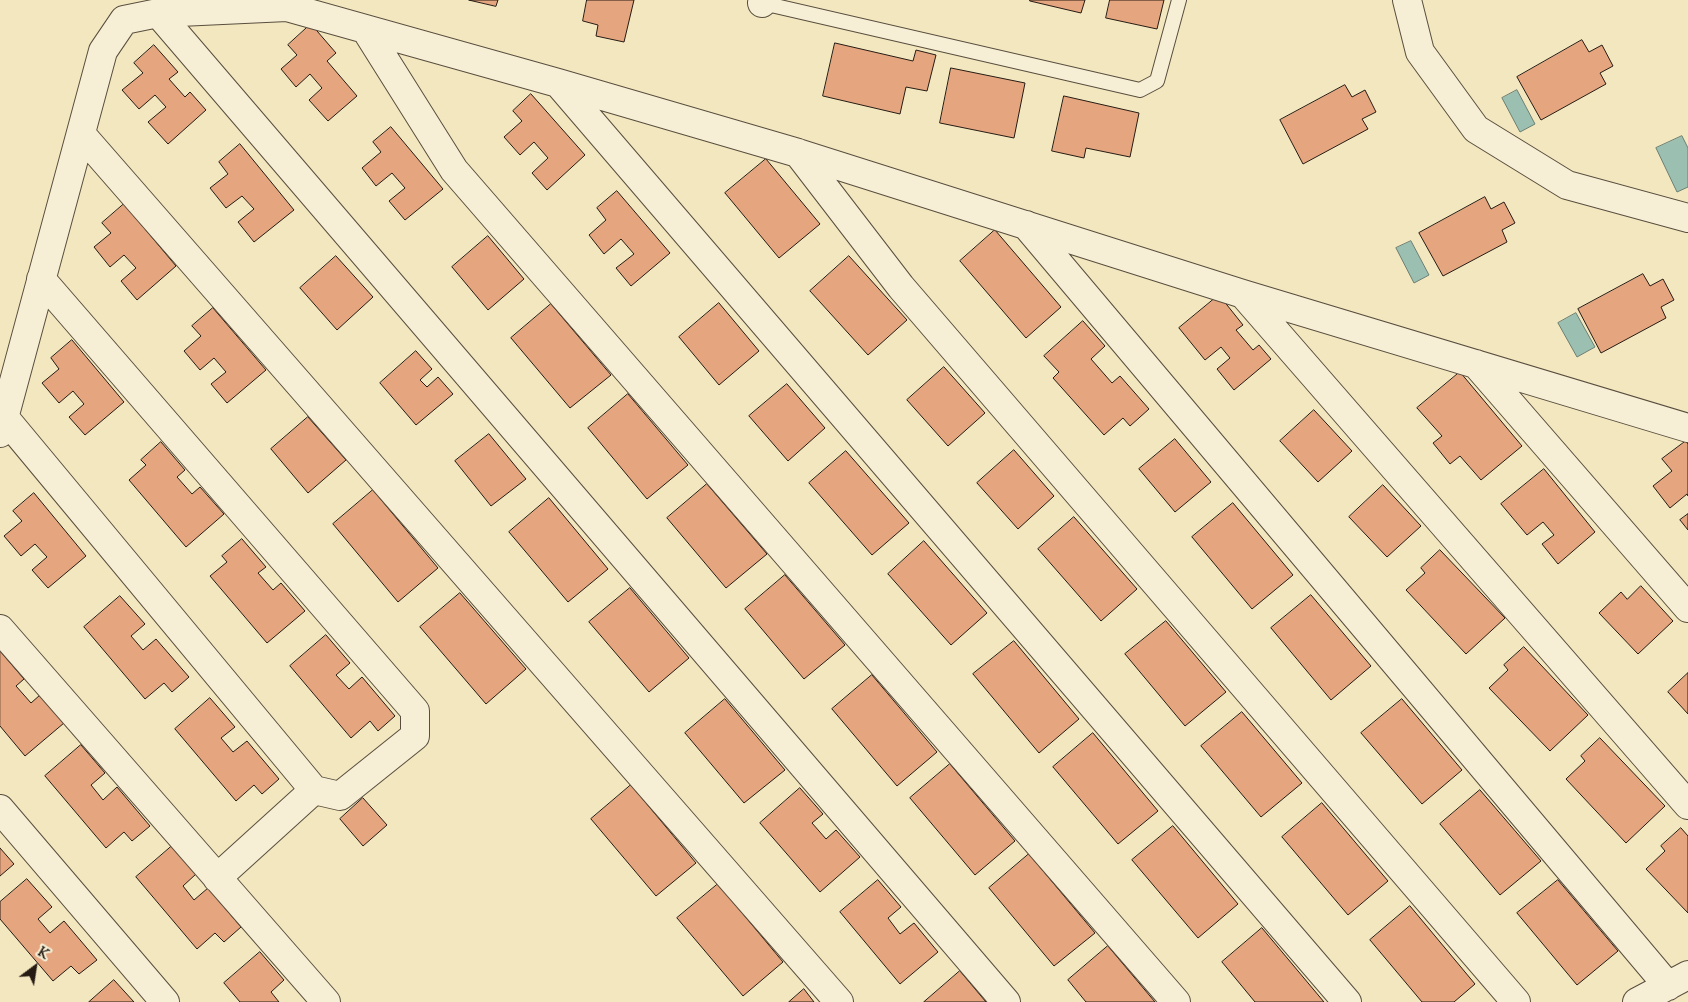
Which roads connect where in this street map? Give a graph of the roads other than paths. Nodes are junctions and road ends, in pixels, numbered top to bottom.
1 (1179, 0) edge
2 (1407, 0) edge
3 (758, 1) edge
4 (158, 13) junction
5 (366, 30) junction
6 (558, 83) junction
7 (81, 134) junction
8 (798, 153) junction
9 (1688, 218) edge
10 (1026, 225) junction
11 (41, 279) junction
12 (1243, 294) junction
13 (1476, 364) junction
14 (2, 425) edge
15 (1688, 428) edge
16 (1688, 608) edge
17 (0, 629) edge
18 (314, 790) junction
19 (1688, 805) edge
20 (0, 808) edge
21 (217, 878) junction
22 (1678, 981) edge
23 (165, 1002) edge
24 (326, 1002) edge
25 (839, 1002) edge
26 (1006, 1002) edge
27 (1176, 1002) edge
28 (1347, 1002) edge
29 (1516, 1002) edge
30 (1638, 1002) edge

1 - 3 lane
2 - 9 street
4 - 5 street
4 - 7 street
4 - 26 street
5 - 6 street
5 - 27 street
6 - 8 street
6 - 28 street
7 - 11 street
7 - 25 street
8 - 10 street
8 - 29 street
10 - 12 street
10 - 22 street
11 - 14 street
11 - 18 street
12 - 13 street
12 - 19 street
13 - 15 street
13 - 16 street
14 - 18 street
17 - 21 street
18 - 21 street
20 - 23 street
21 - 24 street
22 - 30 street

